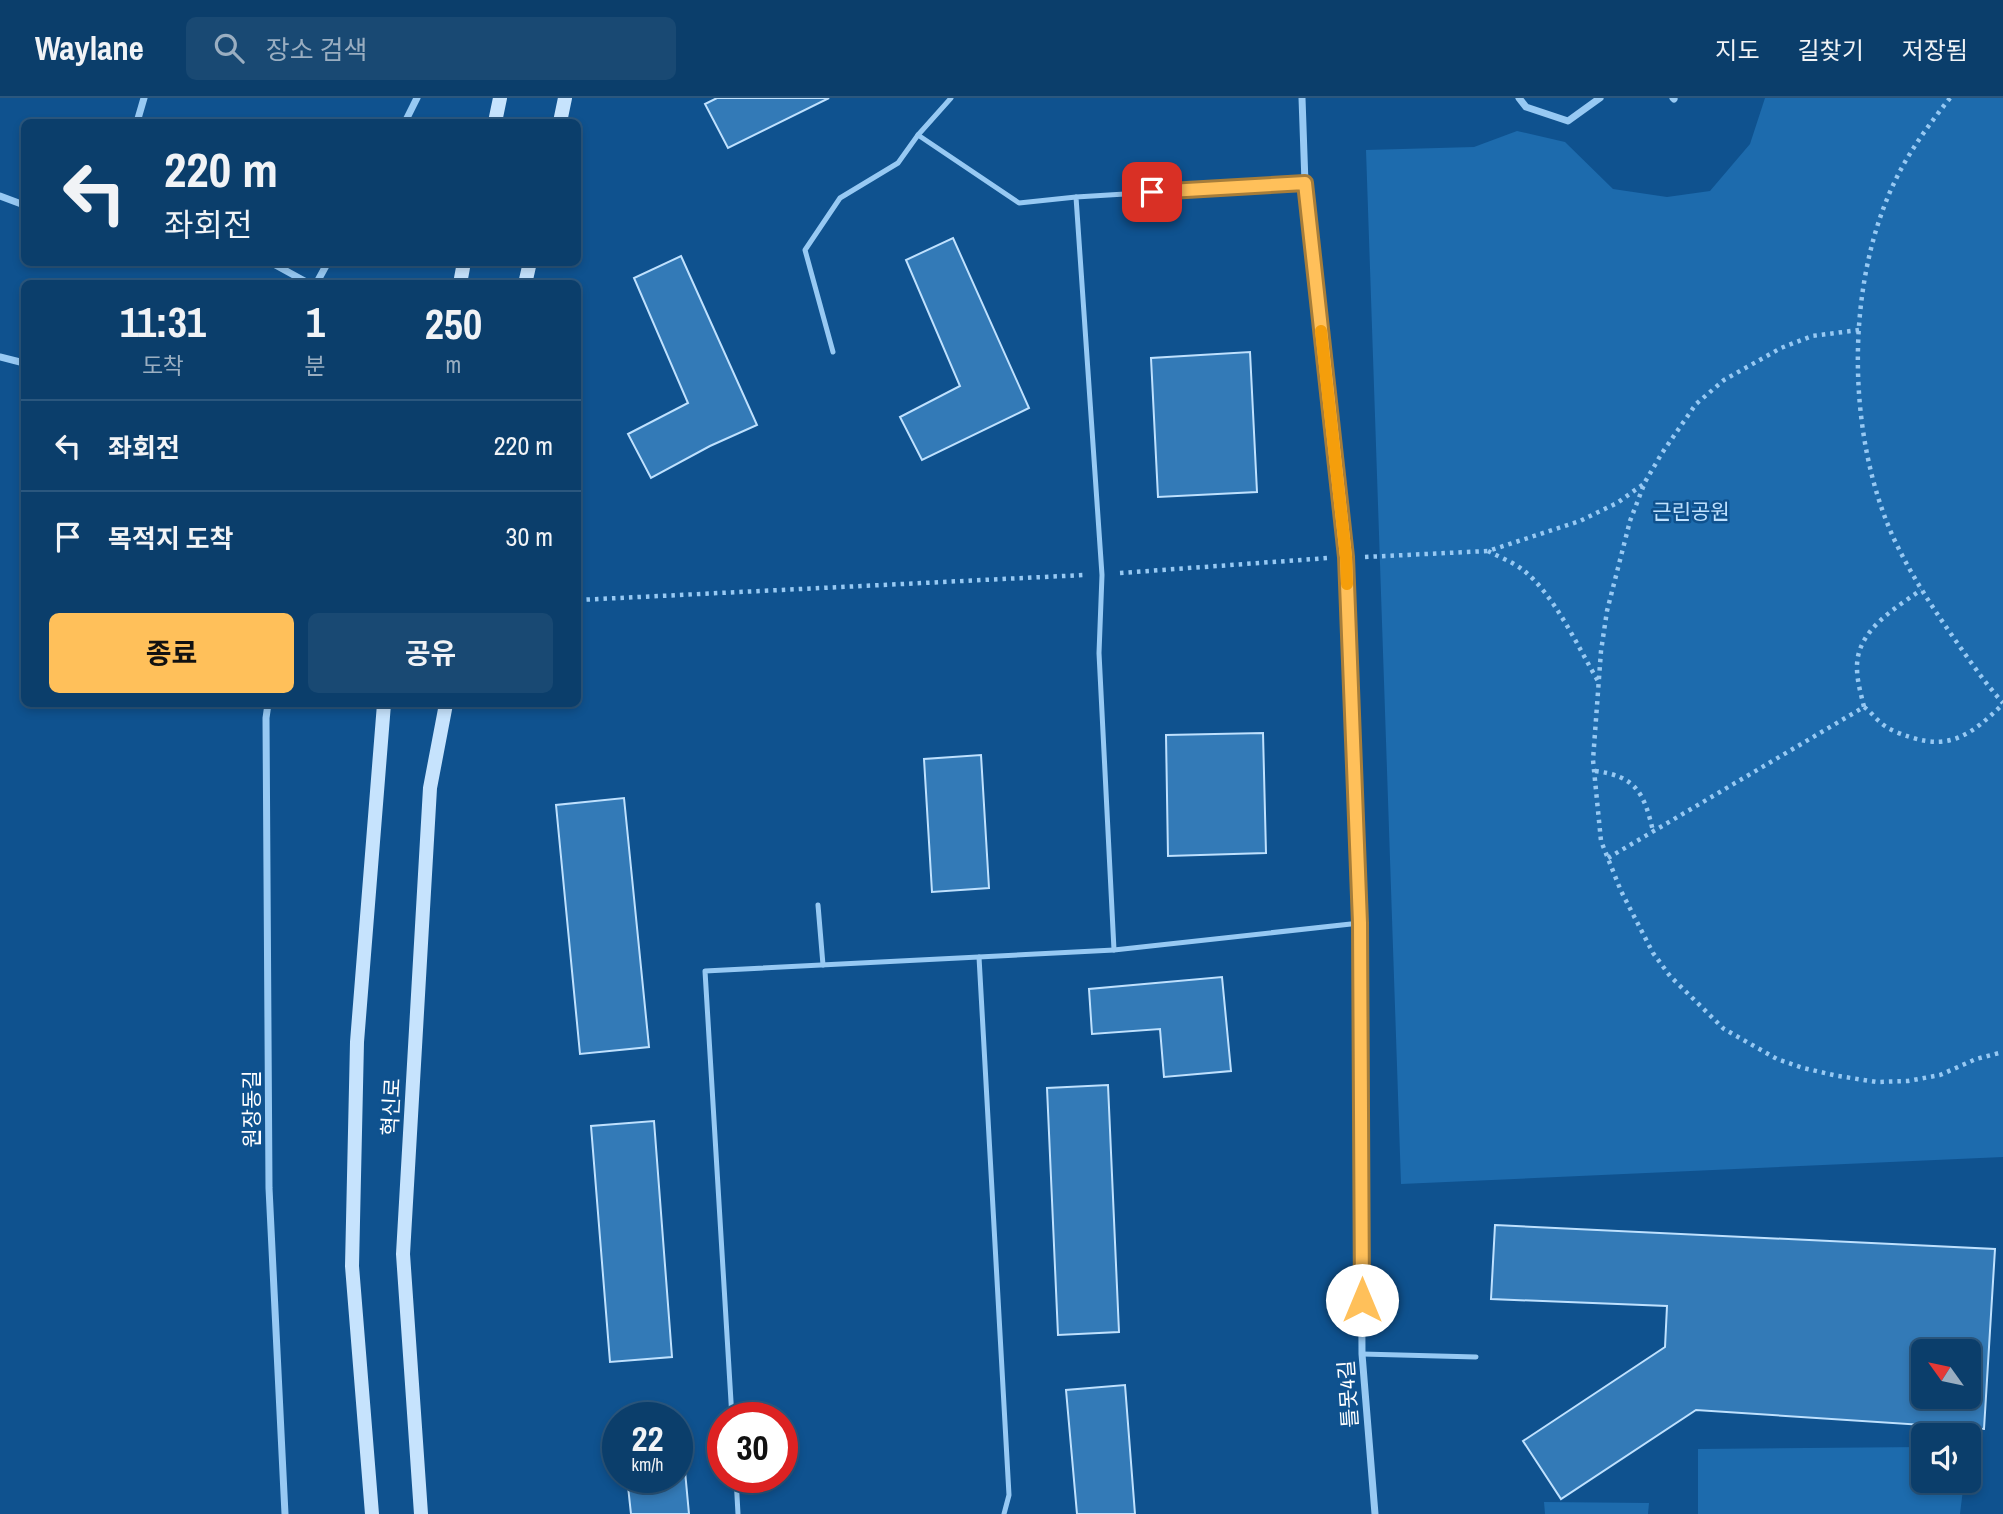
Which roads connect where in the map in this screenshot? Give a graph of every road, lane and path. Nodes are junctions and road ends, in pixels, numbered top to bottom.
1 (145, 98) edge
2 (417, 98) edge
3 (500, 98) edge
4 (565, 98) edge
5 (951, 98) edge
6 (1302, 98) edge
7 (1519, 98) edge
8 (1600, 98) edge
9 (1950, 98) edge
10 (138, 119) edge
11 (406, 119) edge
12 (496, 119) edge
13 (561, 119) edge
14 (918, 135) junction
15 (1305, 183) junction
16 (0, 196) edge
17 (1076, 197) junction
18 (21, 204) edge
19 (277, 266) edge
20 (303, 280) edge
21 (1859, 330) junction
22 (833, 352) dead end
23 (0, 357) edge
24 (21, 362) edge
25 (1488, 551) dead end
26 (1921, 590) junction
27 (1599, 683) junction
28 (2003, 704) edge
29 (268, 707) edge
30 (384, 707) edge
31 (445, 707) edge
32 (1864, 707) junction
33 (1595, 771) junction
34 (1653, 831) junction
35 (1608, 858) junction
36 (818, 905) dead end
37 (1360, 923) junction
38 (1114, 950) junction
39 (979, 957) junction
40 (823, 965) junction
41 (2003, 1052) edge
42 (1362, 1354) junction
43 (1476, 1357) dead end
44 (731, 1402) edge
45 (737, 1493) edge
46 (285, 1514) edge
47 (372, 1514) edge
48 (421, 1514) edge
49 (738, 1514) edge
50 (1004, 1514) edge
51 (1375, 1514) edge

1 - 10 street
2 - 11 street
3 - 12 main road
4 - 13 main road
5 - 14 lane
6 - 15 street, 틀못4길
7 - 8 street
9 - 21 path
14 - 17 lane
14 - 22 lane
15 - 17 lane
15 - 37 street, 틀못4길
16 - 18 street
17 - 38 lane
19 - 20 street
21 - 26 path
21 - 27 path
23 - 24 street
25 - 27 path
26 - 28 path
26 - 32 path
27 - 33 path
28 - 32 path
29 - 46 street, 원장동길
30 - 47 main road, 혁신로
31 - 48 main road, 혁신로
32 - 34 path
33 - 34 path
33 - 35 path
34 - 35 path
35 - 41 path
36 - 40 lane
37 - 38 lane
37 - 42 street, 틀못4길
38 - 39 lane
39 - 40 lane
39 - 50 lane
40 - 44 lane
42 - 43 lane
42 - 51 street, 틀못4길
45 - 49 lane

